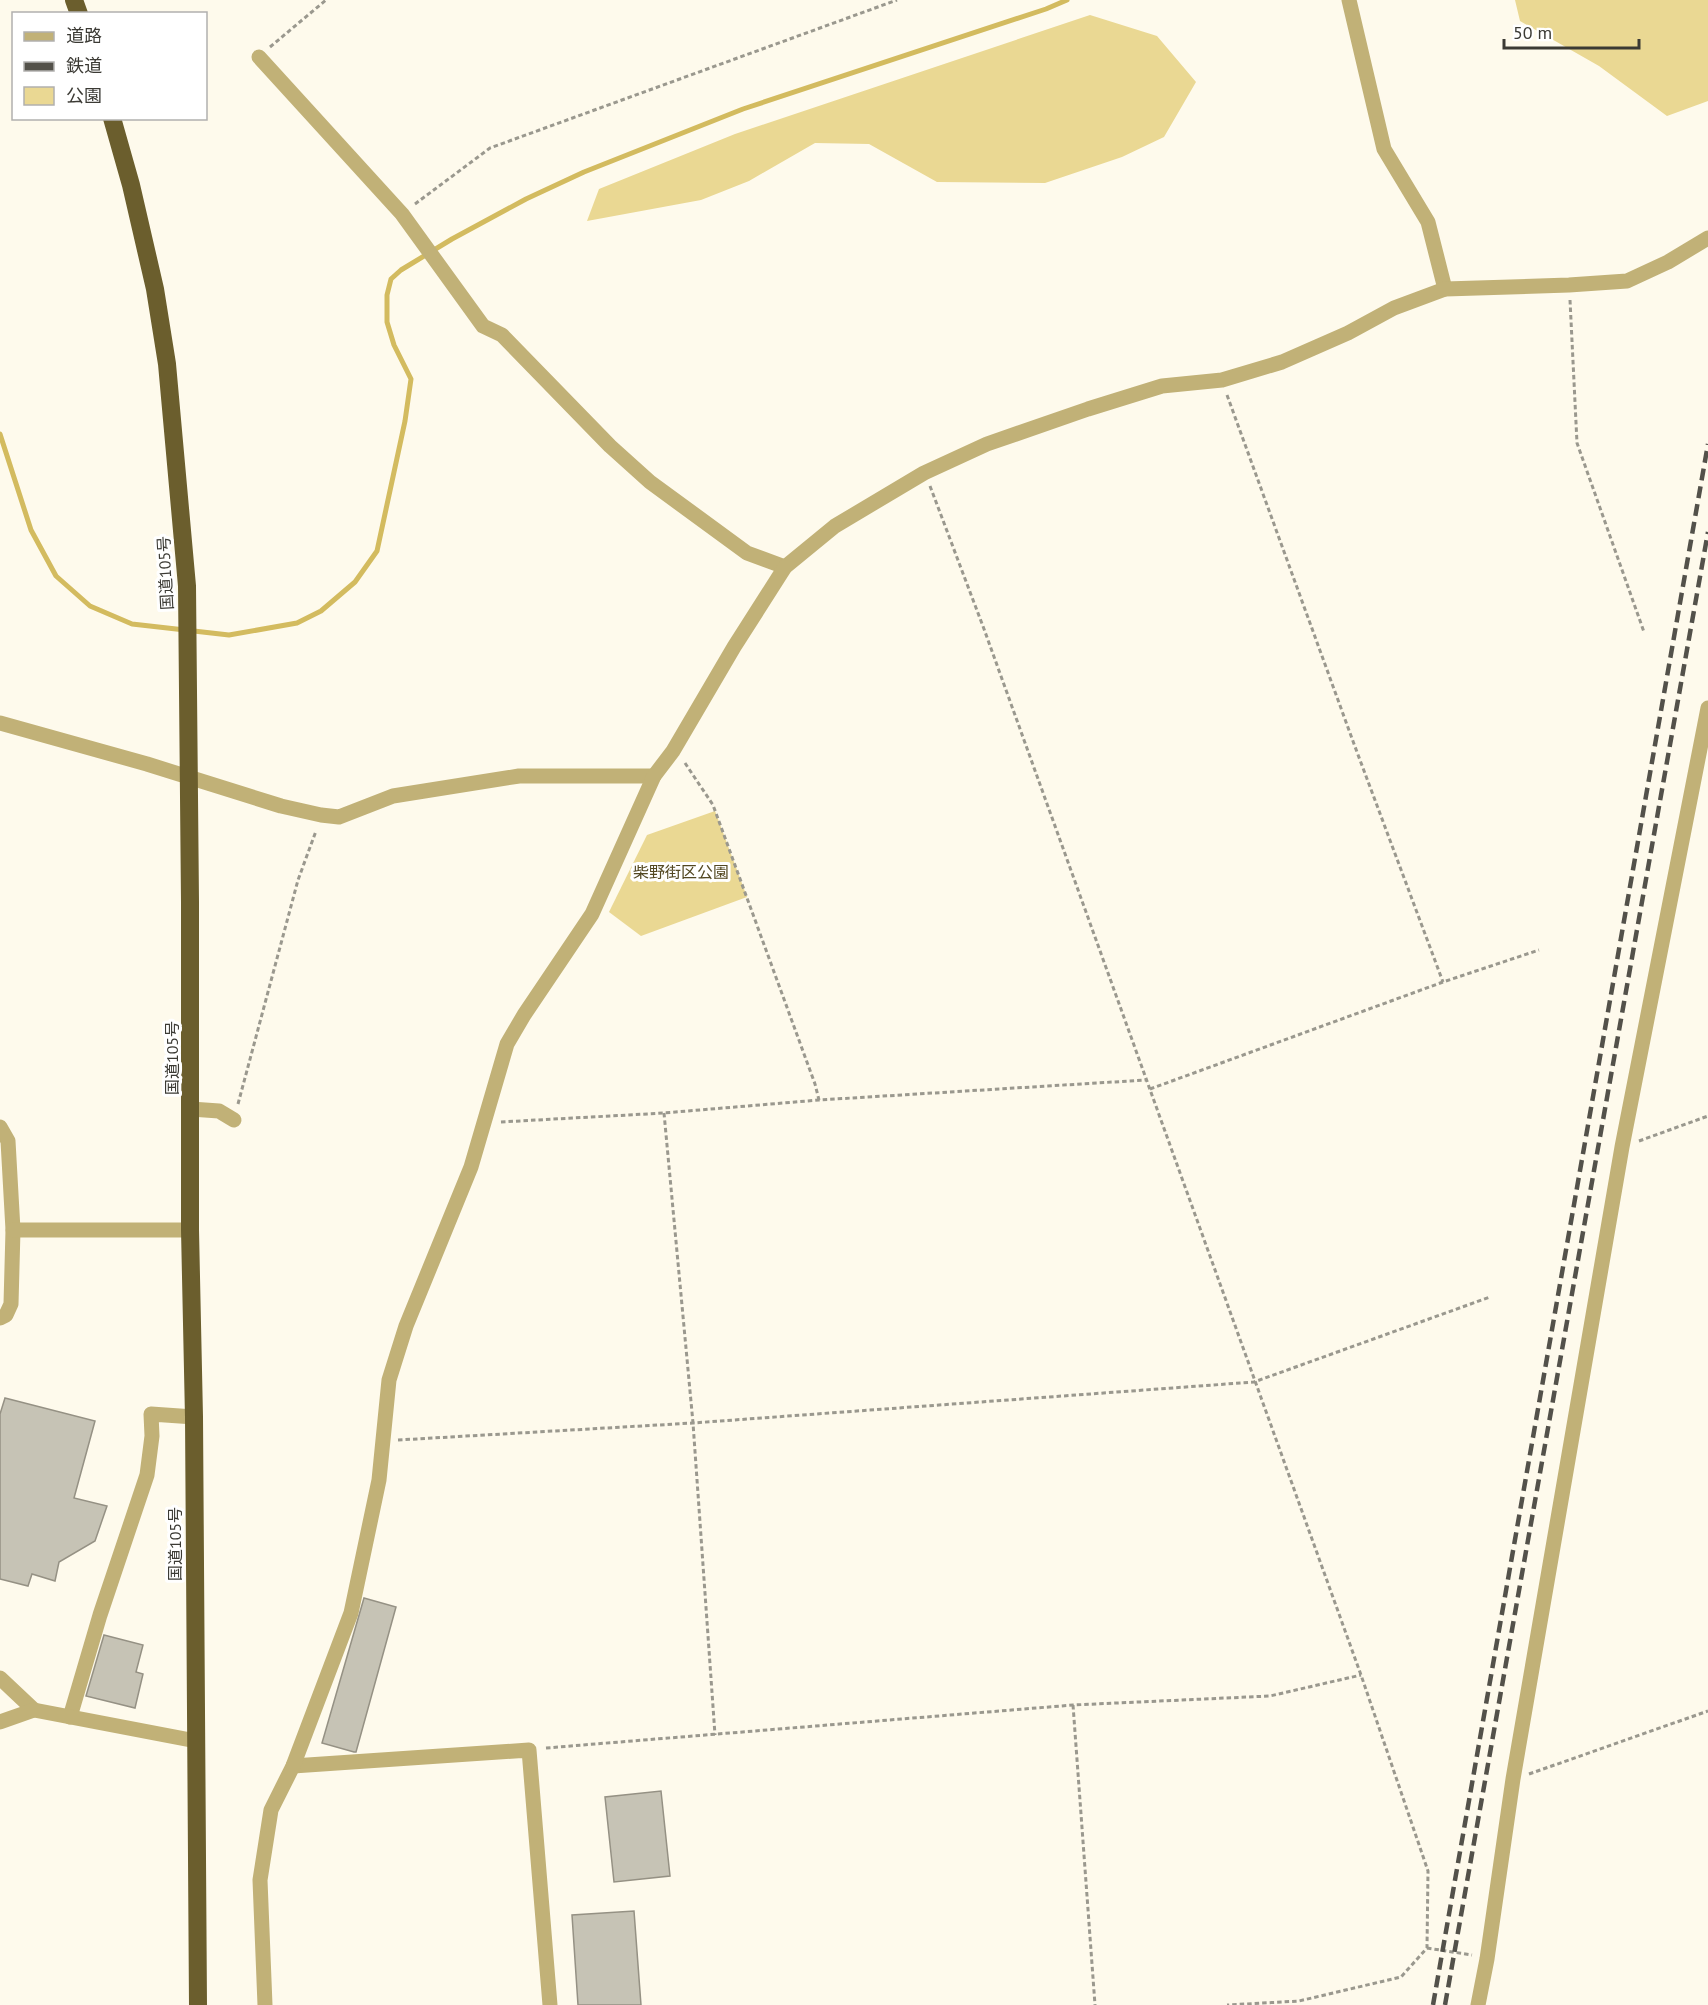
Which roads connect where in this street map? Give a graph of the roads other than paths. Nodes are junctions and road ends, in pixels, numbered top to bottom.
1 (1349, 0) edge
2 (259, 57) road end
3 (113, 120) edge
4 (1708, 238) edge
5 (1444, 289) junction
6 (785, 567) junction
7 (1708, 708) edge
8 (0, 723) edge
9 (654, 776) junction
10 (189, 777) junction
11 (191, 1109) junction
12 (234, 1120) road end
13 (0, 1127) edge
14 (13, 1230) junction
15 (190, 1230) junction
16 (0, 1318) edge
17 (194, 1417) junction
18 (0, 1677) edge
19 (34, 1710) junction
20 (70, 1717) junction
21 (0, 1722) edge
22 (196, 1741) junction
23 (293, 1766) junction
24 (198, 2005) edge
25 (265, 2005) edge
26 (550, 2005) edge
27 (1478, 2005) edge

1 - 5 street
2 - 6 street
3 - 10 highway, 国道105号
4 - 5 street
5 - 6 street
6 - 9 street
7 - 27 street
8 - 10 street
9 - 10 street
9 - 23 street
10 - 11 highway, 国道105号
11 - 12 street
11 - 15 highway, 国道105号
13 - 14 street
14 - 15 street
14 - 16 street
15 - 17 highway, 国道105号
17 - 20 street
17 - 22 highway, 国道105号
18 - 19 street
19 - 20 street
19 - 21 street
20 - 22 street
22 - 24 highway, 国道105号
23 - 25 street
23 - 26 street

